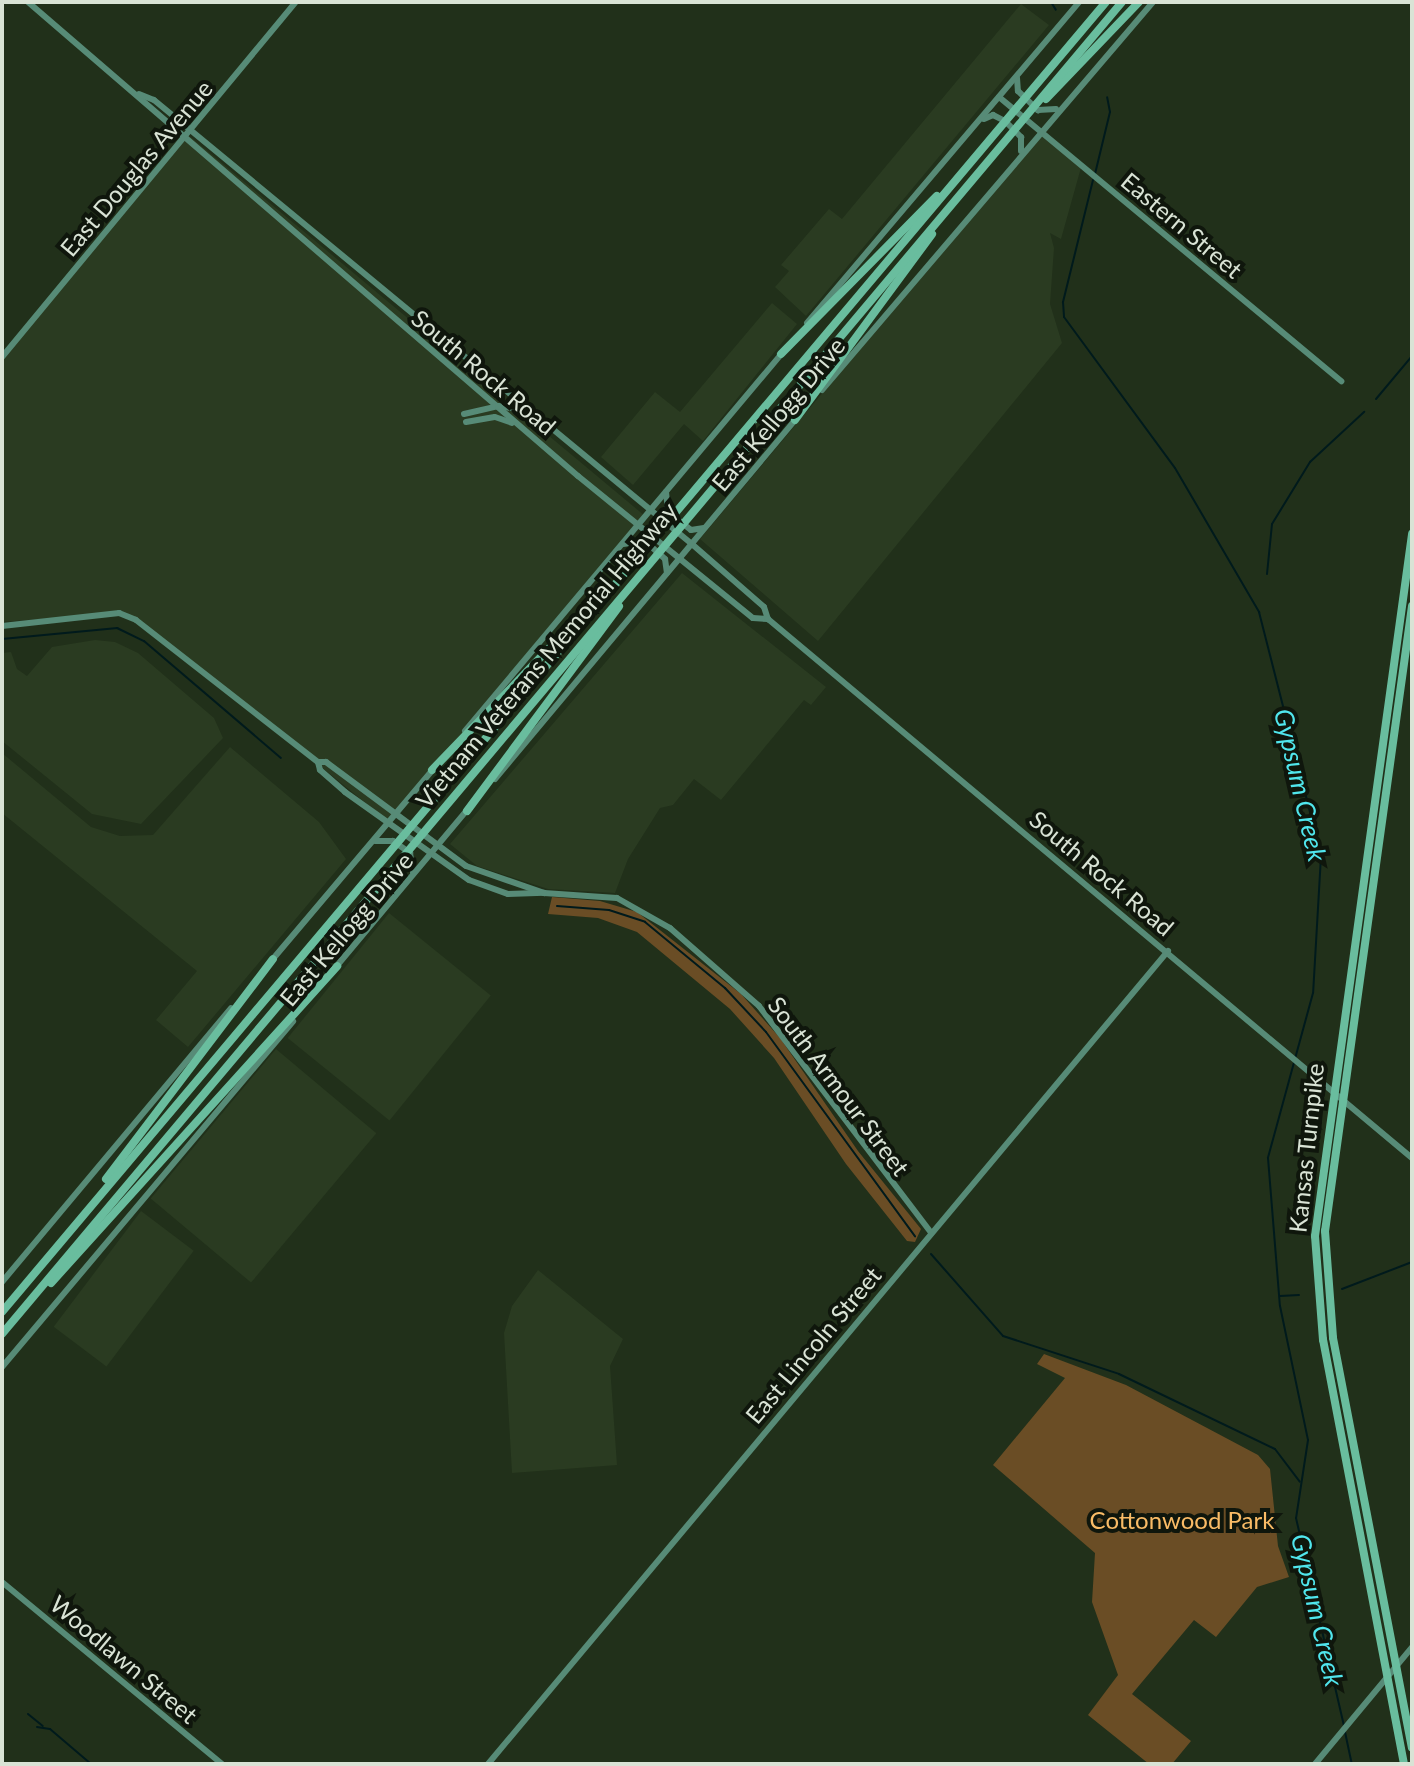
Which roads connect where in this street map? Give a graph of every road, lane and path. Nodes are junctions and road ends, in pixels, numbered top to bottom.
1 (28, 2) edge
2 (296, 2) edge
3 (1079, 2) edge
4 (1099, 2) edge
5 (1106, 2) edge
6 (1122, 2) edge
7 (1139, 2) edge
8 (1153, 2) edge
9 (1019, 75) junction
10 (1045, 76) junction
11 (139, 94) junction
12 (999, 97) junction
13 (1044, 98) junction
14 (1059, 108) junction
15 (979, 122) junction
16 (1039, 131) junction
17 (190, 132) junction
18 (184, 140) junction
19 (982, 150) junction
20 (1019, 154) junction
21 (975, 176) junction
22 (781, 354) junction
23 (2, 357) edge
24 (1341, 381) dead end
25 (473, 385) junction
26 (498, 406) junction
27 (474, 411) junction
28 (527, 411) junction
29 (795, 420) junction
30 (522, 427) junction
31 (666, 492) junction
32 (650, 510) junction
33 (642, 527) junction
34 (707, 527) junction
35 (1412, 534) edge
36 (621, 545) junction
37 (693, 545) junction
38 (644, 550) junction
39 (653, 559) junction
40 (680, 560) junction
41 (666, 576) junction
42 (1412, 606) edge
43 (768, 619) junction
44 (2, 626) edge
45 (318, 762) junction
46 (432, 770) junction
47 (467, 811) junction
48 (395, 814) junction
49 (389, 822) junction
50 (371, 843) junction
51 (438, 845) junction
52 (431, 854) junction
53 (412, 877) junction
54 (544, 893) junction
55 (1168, 951) junction
56 (273, 959) junction
57 (337, 966) junction
58 (1412, 1158) edge
59 (931, 1233) junction
60 (29, 1280) junction
61 (2, 1282) edge
62 (2, 1312) edge
63 (2, 1336) edge
64 (2, 1367) edge
65 (2, 1582) edge
66 (1412, 1647) edge
67 (1412, 1747) edge
68 (222, 1764) edge
69 (488, 1764) edge
70 (1315, 1764) edge
71 (1404, 1764) edge

1 - 11 main road
2 - 17 main road, East Douglas Avenue
3 - 9 main road, East Kellogg Drive
4 - 10 highway
5 - 10 highway, Vietnam Veterans Memorial Highway
6 - 13 highway, Vietnam Veterans Memorial Highway
7 - 13 highway
8 - 14 main road, East Kellogg Drive
9 - 12 main road, East Kellogg Drive
9 - 14 main road
10 - 19 highway, Vietnam Veterans Memorial Highway
11 - 17 main road, South Rock Road
11 - 18 main road, South Rock Road
12 - 15 main road, East Kellogg Drive
12 - 16 main road, Eastern Street
13 - 21 highway, Vietnam Veterans Memorial Highway
14 - 16 main road, East Kellogg Drive
15 - 20 main road
15 - 22 main road, East Kellogg Drive
16 - 20 main road, East Kellogg Drive
16 - 24 main road, Eastern Street
17 - 18 main road, East Douglas Avenue
17 - 28 main road, South Rock Road
18 - 23 main road, East Douglas Avenue
18 - 25 main road, South Rock Road
19 - 22 highway
19 - 38 highway, Vietnam Veterans Memorial Highway
20 - 29 main road, East Kellogg Drive
21 - 29 highway
21 - 39 highway, Vietnam Veterans Memorial Highway
22 - 31 main road, East Kellogg Drive
25 - 26 main road, South Rock Road
25 - 27 main road
26 - 27 main road
26 - 28 main road
26 - 30 main road, South Rock Road
27 - 30 main road
28 - 32 main road, South Rock Road
29 - 34 main road, East Kellogg Drive
30 - 33 main road, South Rock Road
31 - 32 main road, East Kellogg Drive
31 - 34 main road
32 - 33 main road, East Kellogg Drive
32 - 37 main road, South Rock Road
33 - 36 main road, East Kellogg Drive
33 - 40 main road, South Rock Road
34 - 37 main road, East Kellogg Drive
35 - 71 highway, Kansas Turnpike
36 - 41 main road
36 - 46 main road, East Kellogg Drive
37 - 40 main road, East Kellogg Drive
37 - 43 main road, South Rock Road
38 - 46 highway
38 - 60 highway, Vietnam Veterans Memorial Highway
39 - 47 highway
39 - 63 highway, Vietnam Veterans Memorial Highway
40 - 41 main road, East Kellogg Drive
40 - 43 main road, South Rock Road
41 - 47 main road, East Kellogg Drive
42 - 67 highway, Kansas Turnpike
43 - 55 main road, South Rock Road
44 - 45 main road
45 - 48 main road, South Armour Street
45 - 49 main road, South Armour Street
46 - 48 main road, East Kellogg Drive
47 - 51 main road, East Kellogg Drive
48 - 49 main road, East Kellogg Drive
48 - 51 main road, South Armour Street
49 - 50 main road, East Kellogg Drive
49 - 52 main road, South Armour Street
50 - 53 main road
50 - 56 main road, East Kellogg Drive
51 - 52 main road, East Kellogg Drive
51 - 54 main road, South Armour Street
52 - 53 main road, East Kellogg Drive
52 - 54 main road, South Armour Street
53 - 57 main road, East Kellogg Drive
54 - 59 main road, South Armour Street
55 - 58 main road, South Rock Road
55 - 59 main road, East Lincoln Street
56 - 60 highway
56 - 61 main road, East Kellogg Drive
57 - 63 highway
57 - 64 main road, East Kellogg Drive
59 - 69 main road, East Lincoln Street
60 - 62 highway, Vietnam Veterans Memorial Highway
65 - 68 main road, Woodlawn Street
66 - 70 main road

